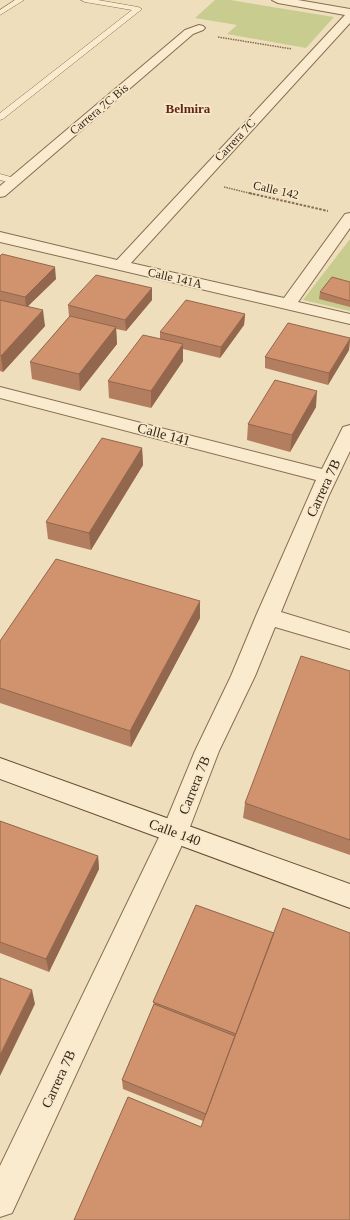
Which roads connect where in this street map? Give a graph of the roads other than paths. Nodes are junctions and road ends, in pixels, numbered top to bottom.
1 (20, 0) edge
2 (85, 0) edge
3 (278, 0) edge
4 (350, 12) edge
5 (0, 13) edge
6 (350, 16) edge
7 (194, 30) road end
8 (0, 117) edge
9 (0, 177) edge
10 (15, 180) junction
11 (0, 193) edge
12 (350, 217) edge
13 (0, 237) edge
14 (121, 265) junction
15 (288, 304) junction
16 (350, 319) edge
17 (0, 392) edge
18 (350, 431) edge
19 (328, 477) junction
20 (268, 616) junction
21 (350, 641) edge
22 (0, 768) edge
23 (174, 832) junction
24 (350, 896) edge
25 (0, 1201) edge

1 - 5 lane
2 - 8 lane
3 - 4 street
6 - 14 street, Carrera 7C
7 - 10 street, Carrera 7C Bis
9 - 10 lane
10 - 11 street, Carrera 7C Bis
12 - 15 street
13 - 14 street, Calle 141A
14 - 15 street, Calle 141A
15 - 16 street, Calle 141A
17 - 19 street, Calle 141
18 - 19 street, Carrera 7B
19 - 20 street, Carrera 7B
20 - 21 street
20 - 23 street, Carrera 7B
22 - 23 street, Calle 140
23 - 24 street, Calle 140
23 - 25 street, Carrera 7B

